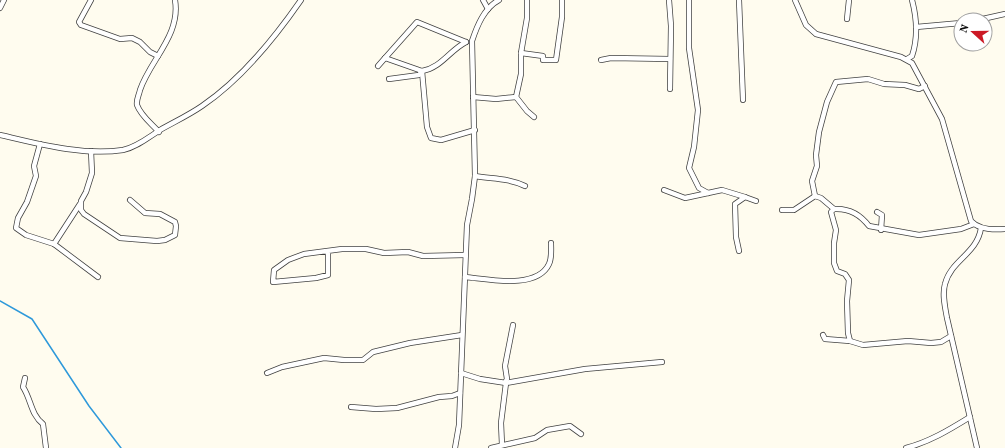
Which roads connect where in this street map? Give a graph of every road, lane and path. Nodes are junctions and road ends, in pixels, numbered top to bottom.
1 (4, 0) edge
2 (92, 0) edge
3 (175, 0) edge
4 (301, 0) edge
5 (483, 0) edge
6 (499, 0) edge
7 (527, 0) edge
8 (562, 0) edge
9 (669, 0) edge
10 (689, 0) edge
11 (739, 0) edge
12 (795, 0) edge
13 (849, 0) edge
14 (912, 0) edge
15 (0, 8) edge
16 (488, 9) junction
17 (1005, 14) edge
18 (993, 17) edge
19 (847, 19) dead end
20 (953, 24) edge
21 (916, 27) junction
22 (472, 41) junction
23 (466, 42) junction
24 (521, 53) junction
25 (158, 56) junction
26 (385, 58) junction
27 (670, 59) junction
28 (907, 59) junction
29 (601, 60) dead end
30 (378, 66) dead end
31 (422, 71) junction
32 (389, 79) dead end
33 (925, 86) junction
34 (670, 89) dead end
35 (473, 97) junction
36 (516, 97) junction
37 (743, 100) dead end
38 (534, 117) dead end
39 (475, 130) junction
40 (158, 132) junction
41 (0, 135) edge
42 (40, 144) junction
43 (91, 151) junction
44 (475, 176) junction
45 (525, 186) dead end
46 (664, 190) dead end
47 (708, 193) junction
48 (815, 196) junction
49 (745, 197) junction
50 (130, 200) dead end
51 (756, 200) dead end
52 (81, 201) junction
53 (834, 209) junction
54 (782, 210) dead end
55 (877, 212) dead end
56 (974, 224) junction
57 (981, 228) junction
58 (1005, 229) edge
59 (881, 230) junction
60 (551, 243) dead end
61 (54, 244) junction
62 (328, 251) junction
63 (739, 251) dead end
64 (465, 254) junction
65 (98, 277) dead end
66 (465, 277) junction
67 (513, 325) dead end
68 (462, 335) junction
69 (823, 335) dead end
70 (951, 336) junction
71 (850, 341) junction
72 (662, 362) dead end
73 (267, 373) dead end
74 (461, 373) junction
75 (25, 378) dead end
76 (506, 383) junction
77 (460, 393) junction
78 (351, 407) dead end
79 (970, 417) junction
80 (581, 434) dead end
81 (502, 445) junction
82 (46, 448) edge
83 (455, 448) edge
84 (491, 448) edge
85 (906, 448) edge
86 (978, 448) edge

1 - 15 street
2 - 25 street
3 - 25 street
4 - 40 street
5 - 16 street
6 - 16 street
7 - 24 street
8 - 24 street
9 - 27 street
10 - 47 street
11 - 37 street
12 - 28 street
13 - 19 street
14 - 21 street
16 - 22 street
17 - 18 street
20 - 21 street
21 - 28 street
22 - 23 street
22 - 35 street
23 - 26 street
23 - 31 street
24 - 36 street
25 - 40 street
26 - 30 street
26 - 31 street
27 - 29 street
27 - 34 street
28 - 33 street
31 - 32 street
31 - 39 street
33 - 48 street
33 - 56 street
35 - 36 street
35 - 39 street
36 - 38 street
39 - 44 street
40 - 43 street
41 - 42 street
42 - 43 street
42 - 61 street
43 - 52 street
44 - 45 street
44 - 64 street
46 - 47 street
47 - 49 street
48 - 53 street
48 - 54 street
49 - 51 street
49 - 63 street
50 - 52 street
52 - 61 street
53 - 59 street
53 - 71 street
55 - 59 street
56 - 57 street
56 - 59 street
57 - 58 street
57 - 70 street
60 - 66 street
61 - 65 street
62 - 62 street
62 - 64 street
64 - 66 street
66 - 68 street
67 - 76 street
68 - 73 street
68 - 74 street
69 - 71 street
70 - 71 street
70 - 79 street
72 - 76 street
74 - 76 street
74 - 77 street
75 - 82 street
76 - 81 street
77 - 78 street
77 - 83 street
79 - 85 street
79 - 86 street
80 - 81 street
81 - 84 street

